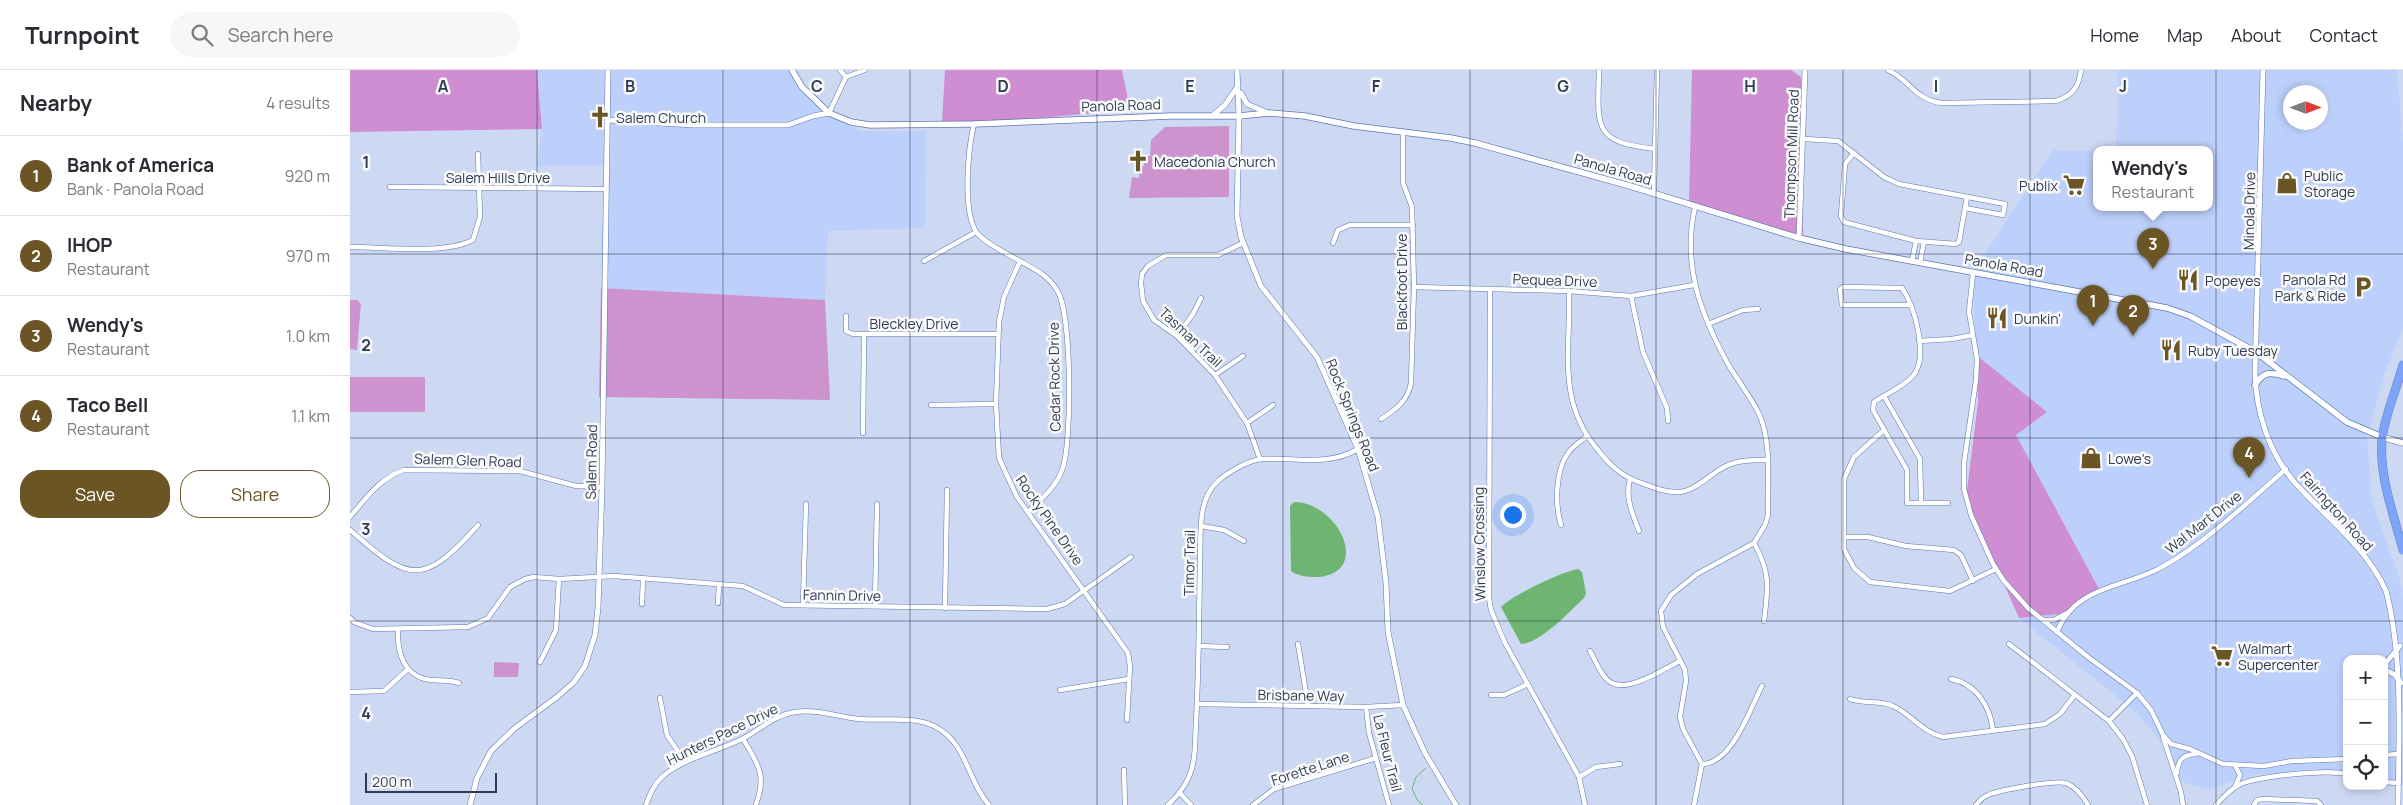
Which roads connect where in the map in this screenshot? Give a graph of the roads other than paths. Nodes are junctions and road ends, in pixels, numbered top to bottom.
1 (608, 70) edge
2 (792, 70) edge
3 (840, 70) edge
4 (865, 70) edge
5 (1237, 70) edge
6 (1599, 70) edge
7 (1658, 70) edge
8 (1805, 70) edge
9 (1888, 70) edge
10 (2080, 70) edge
11 (2263, 70) edge
12 (1894, 71) edge
13 (846, 77) junction
14 (1238, 85) junction
15 (819, 105) junction
16 (829, 113) junction
17 (1269, 113) junction
18 (813, 116) junction
19 (1212, 116) junction
20 (1239, 116) junction
21 (608, 120) junction
22 (974, 124) junction
23 (1404, 133) junction
24 (1804, 139) junction
25 (1656, 149) junction
26 (1854, 153) junction
27 (478, 154) dead end
28 (390, 187) dead end
29 (481, 189) junction
30 (605, 189) junction
31 (1654, 194) junction
32 (1967, 197) junction
33 (1695, 207) junction
34 (1965, 208) junction
35 (1413, 226) junction
36 (976, 232) junction
37 (1799, 238) junction
38 (1916, 241) junction
39 (1924, 242) junction
40 (1243, 243) junction
41 (1333, 243) dead end
42 (350, 247) edge
43 (924, 261) dead end
44 (1020, 261) junction
45 (1912, 262) junction
46 (1920, 263) junction
47 (1973, 273) junction
48 (1694, 285) junction
49 (1414, 288) junction
50 (1490, 290) junction
51 (1569, 291) junction
52 (1631, 296) junction
53 (1201, 298) dead end
54 (1911, 305) junction
55 (1758, 310) dead end
56 (846, 316) dead end
57 (1708, 324) junction
58 (864, 334) junction
59 (998, 334) junction
60 (1972, 335) junction
61 (1177, 336) junction
62 (1919, 342) junction
63 (2256, 352) junction
64 (1242, 356) dead end
65 (2403, 365) edge
66 (1215, 375) junction
67 (2288, 377) junction
68 (2255, 385) junction
69 (1884, 396) junction
70 (996, 404) junction
71 (931, 405) dead end
72 (1273, 405) dead end
73 (1381, 420) dead end
74 (1668, 421) dead end
75 (1247, 423) junction
76 (1884, 430) junction
77 (863, 433) dead end
78 (1586, 437) junction
79 (2382, 438) junction
80 (2403, 443) edge
81 (1358, 450) junction
82 (1260, 459) junction
83 (1767, 460) junction
84 (2286, 469) junction
85 (1630, 479) junction
86 (602, 487) junction
87 (947, 490) dead end
88 (1921, 503) junction
89 (1948, 503) dead end
90 (806, 504) dead end
91 (877, 504) dead end
92 (1028, 511) junction
93 (350, 517) edge
94 (478, 525) dead end
95 (1561, 525) dead end
96 (1201, 526) junction
97 (350, 530) edge
98 (1639, 530) dead end
99 (1844, 537) junction
100 (1244, 541) dead end
101 (1754, 543) junction
102 (2403, 550) edge
103 (1131, 557) dead end
104 (1996, 569) junction
105 (598, 577) junction
106 (643, 578) junction
107 (559, 579) junction
108 (1973, 581) junction
109 (719, 585) junction
110 (1085, 590) junction
111 (718, 603) dead end
112 (642, 604) dead end
113 (803, 606) junction
114 (875, 606) junction
115 (944, 608) junction
116 (2072, 610) junction
117 (350, 618) edge
118 (2043, 620) junction
119 (1764, 621) dead end
120 (354, 622) junction
121 (350, 628) edge
122 (398, 630) junction
123 (2057, 632) junction
124 (1298, 644) dead end
125 (2009, 644) dead end
126 (1200, 646) junction
127 (2401, 646) junction
128 (1227, 647) dead end
129 (1590, 651) dead end
130 (1680, 660) junction
131 (2388, 661) edge
132 (540, 662) dead end
133 (408, 669) junction
134 (2388, 671) edge
135 (1129, 679) junction
136 (1951, 679) dead end
137 (459, 683) dead end
138 (2401, 683) junction
139 (1528, 684) junction
140 (1762, 686) dead end
141 (1060, 690) dead end
142 (351, 692) edge
143 (2138, 693) junction
144 (1491, 695) dead end
145 (2074, 696) junction
146 (660, 698) dead end
147 (1850, 699) dead end
148 (1198, 704) junction
149 (1308, 705) junction
150 (1403, 705) junction
151 (1366, 707) junction
152 (1127, 720) dead end
153 (2108, 721) junction
154 (1993, 730) junction
155 (2163, 735) junction
156 (743, 738) junction
157 (2198, 754) junction
158 (2398, 754) junction
159 (2388, 755) edge
160 (1376, 758) junction
161 (2343, 759) edge
162 (2313, 761) junction
163 (685, 762) junction
164 (1620, 764) dead end
165 (1702, 764) junction
166 (2235, 765) junction
167 (1124, 770) dead end
168 (2314, 773) junction
169 (2343, 774) edge
170 (1579, 777) junction
171 (2176, 777) junction
172 (2388, 782) edge
173 (2398, 783) junction
174 (2235, 787) junction
175 (1181, 794) junction
176 (756, 804) edge
177 (470, 805) edge
178 (646, 805) edge
179 (990, 805) edge
180 (1125, 805) edge
181 (1168, 805) edge
182 (1191, 805) edge
183 (1253, 805) edge
184 (1389, 805) edge
185 (1456, 805) edge
186 (1585, 805) edge
187 (1694, 805) edge
188 (1976, 805) edge
189 (2088, 805) edge
190 (2147, 805) edge
191 (2183, 805) edge
192 (2216, 805) edge
193 (2254, 805) edge
194 (2321, 805) edge
195 (2398, 805) edge

1 - 21 street, Salem Road
2 - 15 main road, Panola Road
3 - 13 street
4 - 13 street
5 - 14 street, Rock Springs Road
6 - 25 street
7 - 25 street
8 - 24 street, Thompson Mill Road
9 - 12 street
10 - 12 street
11 - 63 street, Minola Drive
13 - 16 street
14 - 17 street
14 - 19 street
14 - 20 street, Rock Springs Road
15 - 16 main road, Panola Road
15 - 18 street
16 - 18 street
16 - 22 main road, Panola Road
17 - 20 main road, Panola Road
17 - 23 main road, Panola Road
18 - 21 street
19 - 20 main road, Panola Road
19 - 22 main road, Panola Road
20 - 40 street, Rock Springs Road
21 - 30 street, Salem Road
22 - 36 street
23 - 31 main road, Panola Road
23 - 35 street, Blackfoot Drive
24 - 26 street
24 - 37 street, Thompson Mill Road
25 - 31 street
26 - 32 street
26 - 38 street
27 - 29 street
28 - 29 street, Salem Hills Drive
29 - 30 street, Salem Hills Drive
29 - 42 street
30 - 86 street, Salem Road
31 - 33 main road, Panola Road
32 - 34 street
32 - 34 street
33 - 37 main road, Panola Road
33 - 48 street
34 - 39 street
35 - 41 street
35 - 49 street, Blackfoot Drive
36 - 43 street
36 - 44 street, Cedar Rock Drive
37 - 45 main road, Panola Road
38 - 39 street
38 - 45 street
39 - 46 street
40 - 61 street, Tasman Trail
40 - 81 street, Rock Springs Road
44 - 59 street, Rocky Pine Drive
44 - 92 street, Cedar Rock Drive
45 - 46 main road, Panola Road
46 - 47 main road, Panola Road
47 - 60 street
47 - 63 main road, Panola Road
48 - 52 street, Pequea Drive
48 - 57 street
49 - 50 street, Pequea Drive
49 - 73 street, Blackfoot Drive
50 - 51 street, Pequea Drive
50 - 139 street, Winslow Crossing
51 - 52 street, Pequea Drive
51 - 78 street
52 - 74 street
53 - 61 street
54 - 54 street
54 - 62 street
55 - 57 street
56 - 58 street, Bleckley Drive
57 - 83 street
58 - 59 street, Bleckley Drive
58 - 77 street
59 - 70 street, Rocky Pine Drive
60 - 62 street
60 - 104 street
61 - 66 street, Tasman Trail
62 - 69 street
63 - 67 main road, Panola Road
63 - 68 street, Fairington Road
64 - 66 street
65 - 79 highway
66 - 75 street, Tasman Trail
67 - 68 main road
67 - 79 main road, Panola Road
68 - 84 street, Fairington Road
69 - 76 street
69 - 88 street
70 - 71 street
70 - 92 street, Rocky Pine Drive
72 - 75 street
75 - 82 street, Tasman Trail
76 - 88 street
76 - 99 street
78 - 85 street
78 - 95 street
79 - 80 main road, Panola Road
79 - 102 highway
81 - 82 street, Timor Trail
81 - 150 street, Rock Springs Road
82 - 96 street, Timor Trail
83 - 85 street
83 - 101 street
84 - 116 street, Wal Mart Drive
84 - 127 street, Fairington Road
85 - 98 street
86 - 93 street, Salem Glen Road
86 - 105 street, Salem Road
87 - 115 street
88 - 89 street
90 - 113 street
91 - 114 street
92 - 110 street, Rocky Pine Drive
94 - 97 street
96 - 100 street
96 - 126 street, Timor Trail
99 - 108 street
99 - 108 street
101 - 119 street
101 - 130 street
103 - 110 street, Fannin Drive
104 - 108 street
104 - 118 street
105 - 106 street, Fannin Drive
105 - 107 street, Fannin Drive
105 - 177 street, Salem Road
106 - 109 street, Fannin Drive
106 - 112 street
107 - 122 street, Fannin Drive
107 - 132 street
109 - 111 street
109 - 113 street, Fannin Drive
110 - 115 street, Fannin Drive
110 - 135 street, Rocky Pine Drive
113 - 114 street, Fannin Drive
114 - 115 street, Fannin Drive
116 - 118 street
116 - 123 street, Wal Mart Drive
117 - 120 street
118 - 123 street
120 - 121 street
120 - 122 street, Fannin Drive
122 - 133 street
123 - 143 street
124 - 149 street
125 - 145 street
126 - 128 street
126 - 148 street, Timor Trail
127 - 131 street
127 - 138 street, Fairington Road
129 - 130 street
130 - 165 street
133 - 137 street
133 - 142 street
134 - 138 street
135 - 141 street
135 - 152 street, Rocky Pine Drive
136 - 154 street
138 - 158 street, Fairington Road
139 - 144 street
139 - 170 street, Winslow Crossing
140 - 165 street
143 - 153 street
143 - 155 street
145 - 153 street
145 - 154 street
146 - 163 street
147 - 154 street
148 - 149 street, Brisbane Way
148 - 175 street, Timor Trail
149 - 151 street, Brisbane Way
150 - 151 street, Brisbane Way
150 - 185 street, Rock Springs Road
151 - 160 street, La Fleur Trail
153 - 190 street
155 - 157 street
155 - 171 street
156 - 163 street, Hunters Pace Drive
156 - 176 street
156 - 179 street, Hunters Pace Drive
157 - 166 street
157 - 171 street
158 - 159 street
158 - 173 street, Fairington Road
160 - 183 street, Forette Lane
160 - 184 street, La Fleur Trail
161 - 162 street
162 - 166 street
162 - 168 street
163 - 178 street, Hunters Pace Drive
164 - 170 street
165 - 187 street
166 - 174 street
167 - 180 street
168 - 169 street
168 - 174 street
170 - 186 street, Winslow Crossing
171 - 191 street
172 - 173 street
173 - 195 street, Fairington Road
174 - 192 street
175 - 181 street
175 - 182 street
188 - 189 street
193 - 194 street

